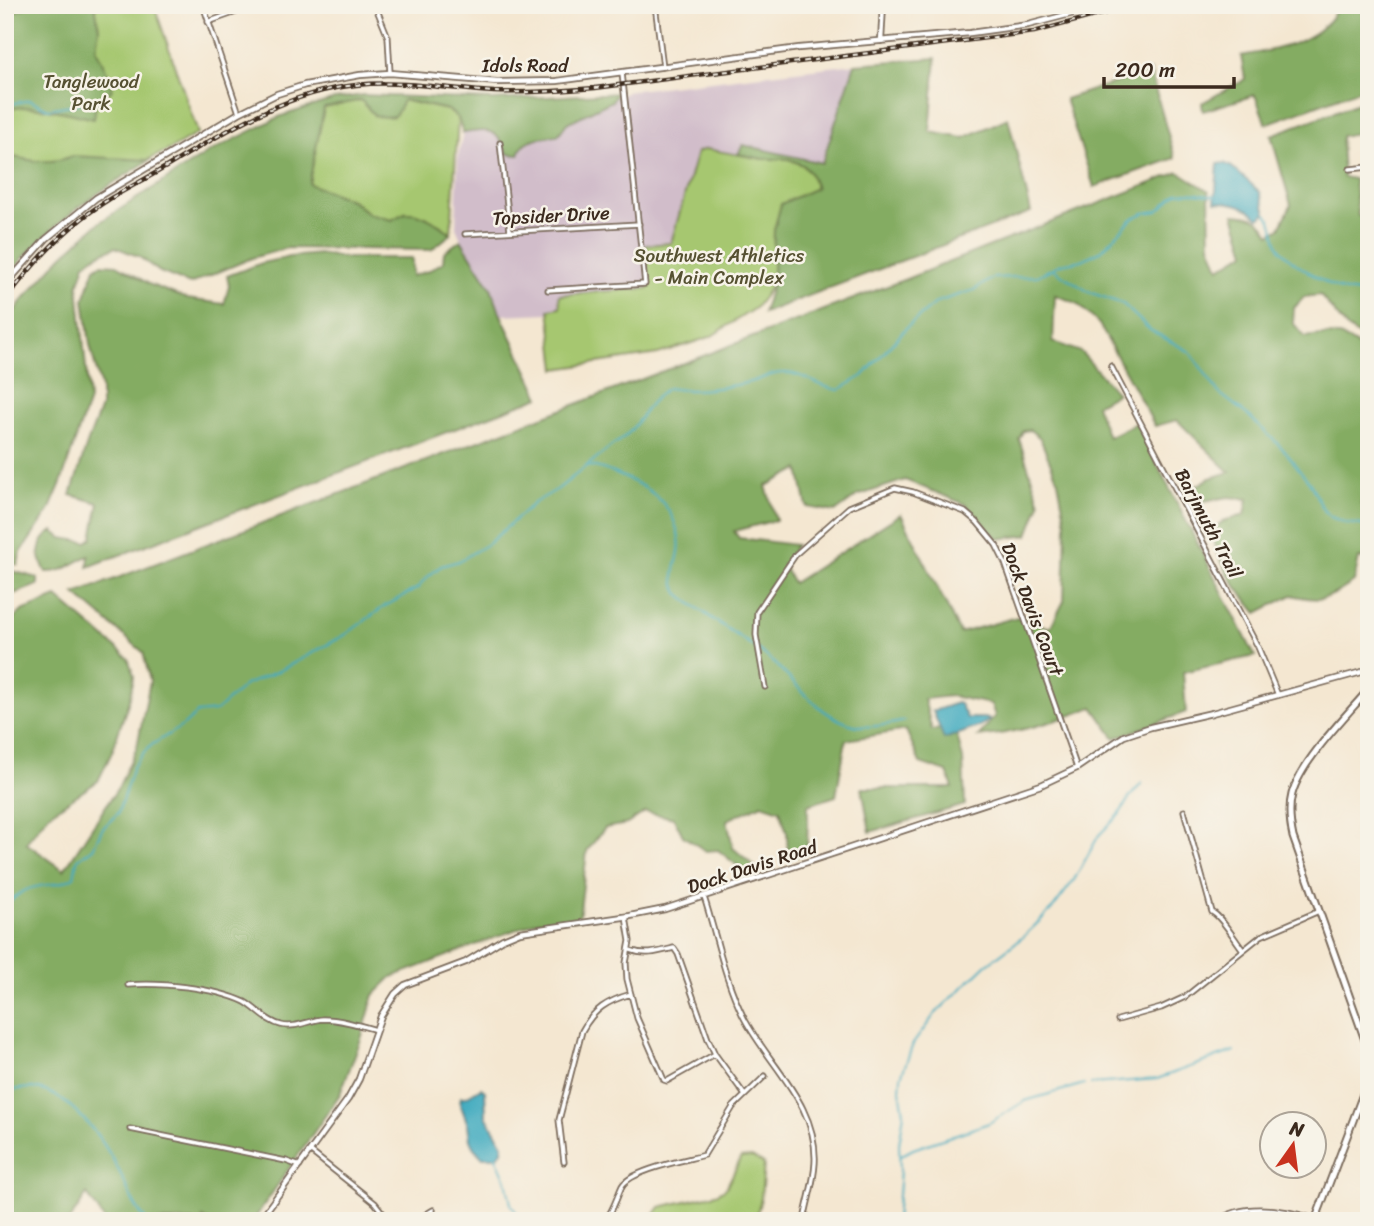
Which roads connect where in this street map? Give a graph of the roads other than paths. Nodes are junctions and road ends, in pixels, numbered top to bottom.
1 (203, 5) edge
2 (256, 5) edge
3 (375, 5) edge
4 (655, 5) edge
5 (883, 5) edge
6 (1105, 5) edge
7 (208, 22) junction
8 (881, 41) junction
9 (663, 67) junction
10 (390, 73) junction
11 (622, 73) junction
12 (239, 113) junction
13 (500, 143) dead end
14 (1369, 167) edge
15 (1350, 169) dead end
16 (639, 224) junction
17 (510, 231) junction
18 (465, 234) dead end
19 (5, 285) edge
20 (548, 290) dead end
21 (1111, 366) dead end
22 (1369, 670) edge
23 (765, 687) dead end
24 (1369, 689) edge
25 (1278, 695) junction
26 (1077, 768) junction
27 (1184, 811) dead end
28 (704, 897) junction
29 (1320, 911) junction
30 (626, 917) junction
31 (630, 950) junction
32 (1243, 950) junction
33 (128, 985) dead end
34 (631, 994) junction
35 (1118, 1020) dead end
36 (376, 1030) junction
37 (715, 1054) junction
38 (765, 1076) dead end
39 (744, 1094) junction
40 (130, 1129) dead end
41 (311, 1152) junction
42 (564, 1162) dead end
43 (300, 1166) junction
44 (433, 1210) dead end
45 (1315, 1220) edge
46 (259, 1221) edge
47 (389, 1221) edge
48 (415, 1221) edge
49 (605, 1221) edge
50 (804, 1221) edge
51 (1218, 1221) edge

1 - 7 street
2 - 7 street
3 - 10 street
4 - 9 street
5 - 8 street
6 - 8 street, Idols Road
7 - 12 street
8 - 9 street, Idols Road
9 - 11 street, Idols Road
10 - 11 street, Idols Road
10 - 12 street, Idols Road
11 - 16 street
12 - 19 street, Idols Road
13 - 17 street
14 - 15 street
16 - 17 street, Topsider Drive
16 - 20 street
17 - 18 street, Topsider Drive
21 - 25 street, Barjmuth Trail
22 - 25 street, Dock Davis Road
23 - 26 street, Dock Davis Court
24 - 29 main road
25 - 26 street, Dock Davis Road
26 - 28 street, Dock Davis Road
27 - 32 street
28 - 30 street, Dock Davis Road
28 - 50 street
29 - 32 street
29 - 45 main road
30 - 31 street
30 - 36 street, Dock Davis Road
31 - 34 street
31 - 37 street
32 - 35 street
33 - 36 street
34 - 37 street
34 - 42 street
36 - 41 street, Dock Davis Road
37 - 39 street
38 - 39 street
39 - 49 street
40 - 43 street
41 - 43 street, Dock Davis Road
41 - 47 street
43 - 46 street, Dock Davis Road
44 - 48 street
45 - 51 street

